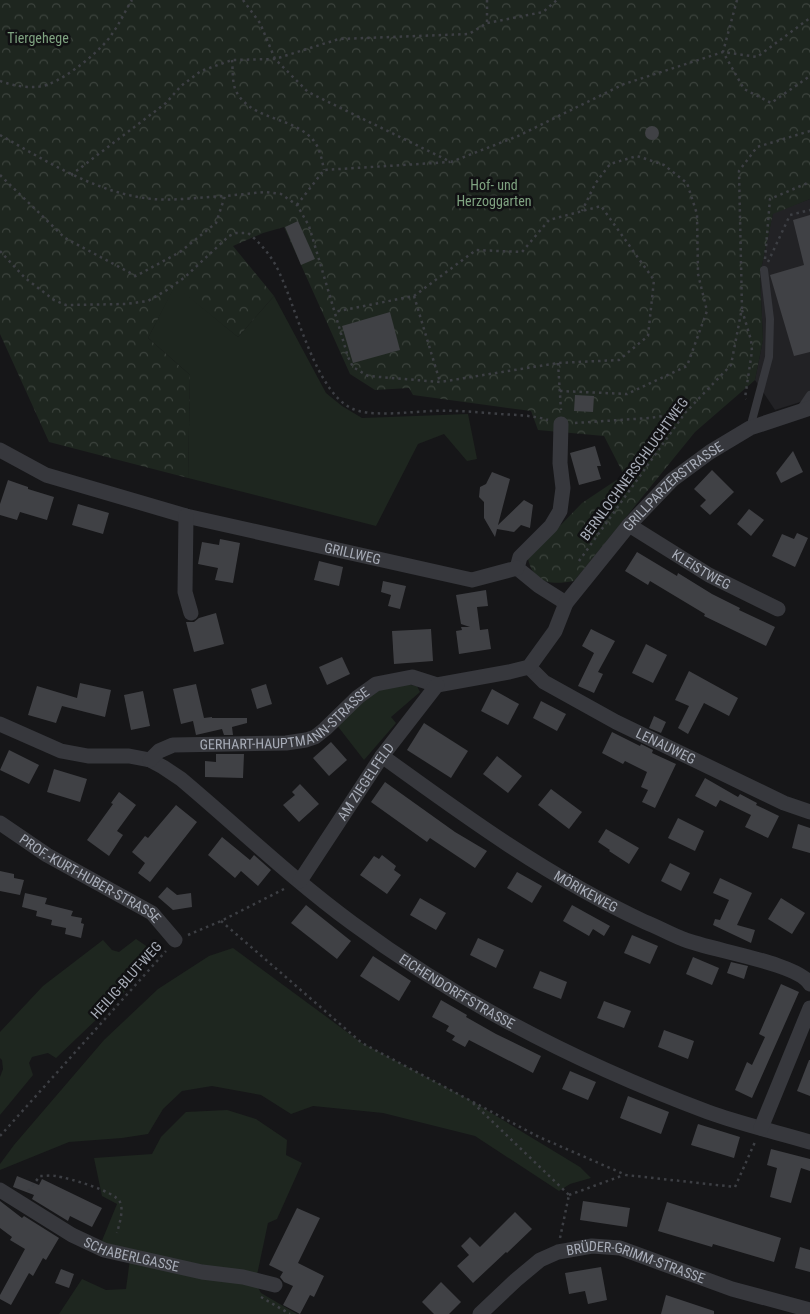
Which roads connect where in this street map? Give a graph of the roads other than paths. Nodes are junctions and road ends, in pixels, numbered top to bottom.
1 (764, 270) road end
2 (810, 395) edge
3 (805, 409) edge
4 (562, 424) road end
5 (750, 428) junction
6 (0, 450) edge
7 (186, 516) junction
8 (629, 525) junction
9 (517, 568) junction
10 (566, 603) junction
11 (778, 608) dead end
12 (191, 613) dead end
13 (529, 667) junction
14 (437, 685) junction
15 (0, 724) edge
16 (382, 756) junction
17 (150, 760) junction
18 (810, 812) edge
19 (0, 822) edge
20 (300, 881) junction
21 (175, 940) road end
22 (810, 984) edge
23 (810, 1008) edge
24 (761, 1128) junction
25 (810, 1142) edge
26 (0, 1190) edge
27 (275, 1285) dead end
28 (810, 1310) edge
29 (480, 1314) edge

1 - 5 lane
2 - 3 lane
3 - 5 street, GRILLPARZERSTRASSE
4 - 9 street
5 - 8 street, GRILLPARZERSTRASSE
6 - 7 street, GRILLWEG
7 - 9 street, GRILLWEG
7 - 12 street
8 - 10 street, GRILLPARZERSTRASSE
8 - 11 street, KLEISTWEG
9 - 10 street
10 - 13 street
13 - 14 street, GERHART-HAUPTMANN-STRASSE
13 - 18 street, LENAUWEG
14 - 16 street, AM ZIEGELFELD
14 - 17 street, GERHART-HAUPTMANN-STRASSE
15 - 17 street
16 - 20 street, AM ZIEGELFELD
16 - 22 street, MÖRIKEWEG
17 - 20 street, EICHENDORFFSTRASSE
19 - 21 street, PROF.-KURT-HUBER-STRASSE
20 - 24 street, EICHENDORFFSTRASSE
23 - 24 street
24 - 25 street, EICHENDORFFSTRASSE
26 - 27 street, SCHABERLGASSE
28 - 29 street, BRÜDER-GRIMM-STRASSE

